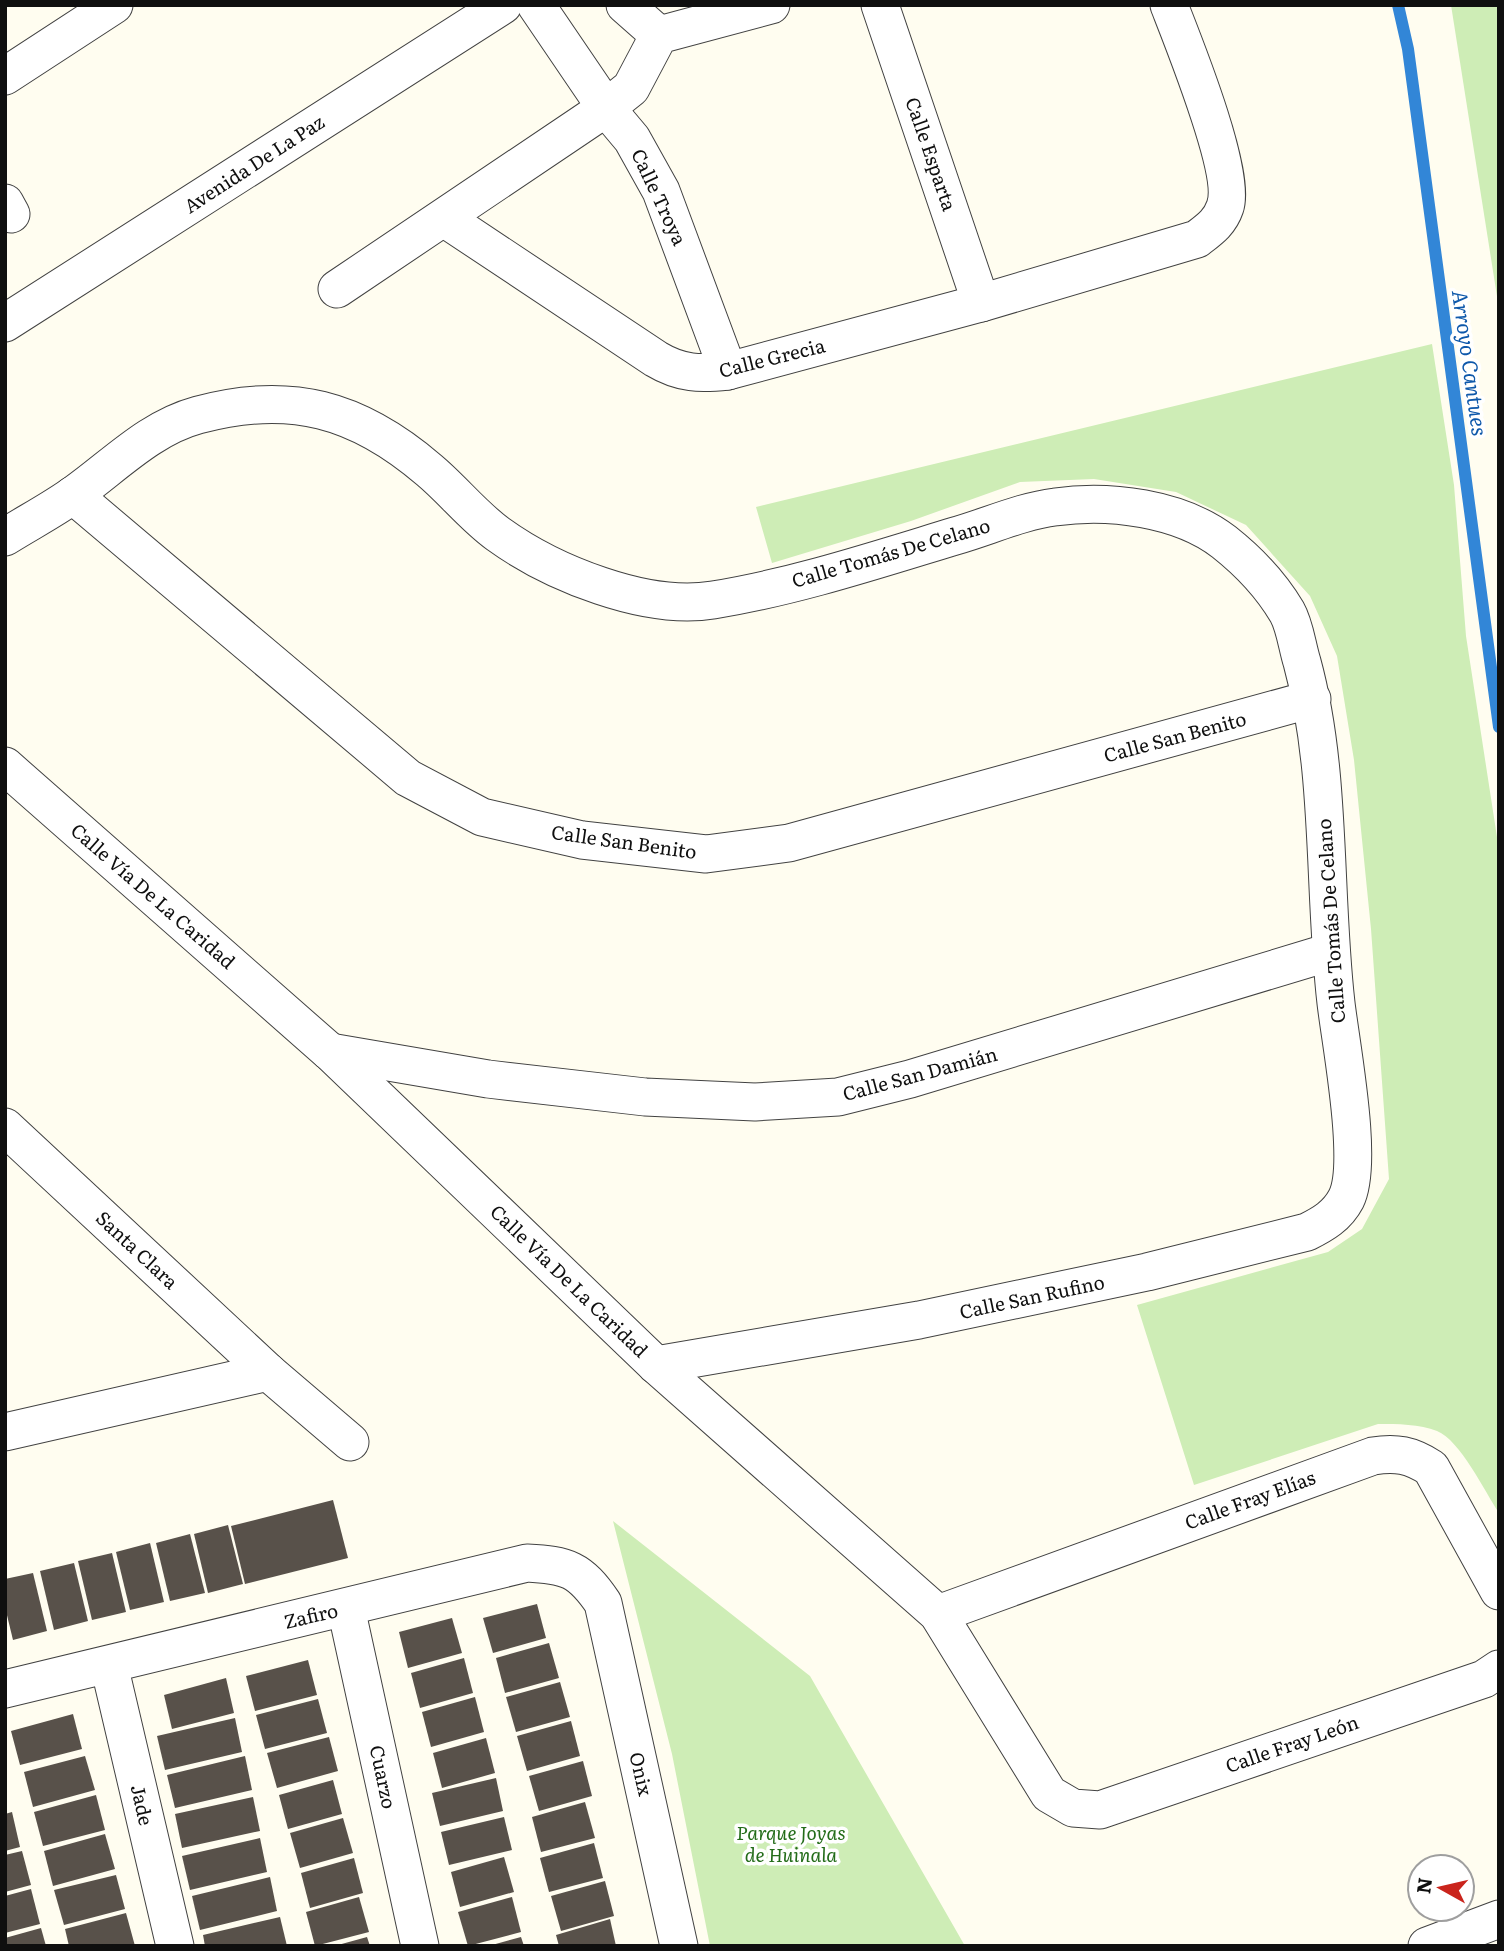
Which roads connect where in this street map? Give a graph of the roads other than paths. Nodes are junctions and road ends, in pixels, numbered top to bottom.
1 (114, 5) edge
2 (503, 5) edge
3 (536, 5) edge
4 (625, 5) edge
5 (771, 5) edge
6 (880, 5) edge
7 (1169, 5) edge
8 (659, 35) junction
9 (5, 76) edge
10 (606, 108) junction
11 (444, 218) junction
12 (337, 289) dead end
13 (981, 303) junction
14 (5, 323) edge
15 (728, 371) junction
16 (73, 495) junction
17 (5, 537) edge
18 (1312, 699) junction
19 (5, 766) edge
20 (1330, 952) junction
21 (330, 1052) junction
22 (5, 1127) edge
23 (1353, 1152) joint
24 (656, 1365) junction
25 (268, 1372) junction
26 (5, 1432) edge
27 (351, 1442) dead end
28 (1499, 1591) edge
29 (603, 1602) joint
30 (346, 1608) junction
31 (938, 1615) junction
32 (108, 1665) junction
33 (1492, 1674) edge
34 (5, 1689) edge
35 (1100, 1810) joint
36 (1499, 1919) edge
37 (174, 1946) edge
38 (420, 1946) edge
39 (679, 1946) edge
40 (1427, 1946) edge

1 - 9 street
2 - 14 street, Avenida De La Paz
3 - 10 street, Calle Troya
4 - 8 street
5 - 8 street
6 - 13 street, Calle Esparta
7 - 13 street, Calle Grecia
8 - 10 street
10 - 11 street
10 - 15 street, Calle Troya
11 - 12 street
11 - 15 street, Calle Grecia
13 - 15 street, Calle Grecia
16 - 17 street, Calle Tomás De Celano
16 - 18 street, Calle San Benito
16 - 18 street, Calle Tomás De Celano
18 - 20 street, Calle Tomás De Celano
19 - 21 street, Calle Vía De La Caridad
20 - 21 street, Calle San Damián
20 - 23 street, Calle Tomás De Celano
21 - 24 street, Calle Vía De La Caridad
22 - 25 street, Santa Clara
23 - 24 street, Calle San Rufino
24 - 31 street, Calle Vía De La Caridad
25 - 26 street
25 - 27 street, Santa Clara
28 - 31 street, Calle Fray Elías
29 - 30 street, Zafiro
29 - 39 street, Onix
30 - 32 street, Zafiro
30 - 38 street, Cuarzo
31 - 35 street, Calle Vía De La Caridad
32 - 34 street, Zafiro
32 - 37 street, Jade
33 - 35 street, Calle Fray León
36 - 40 street

